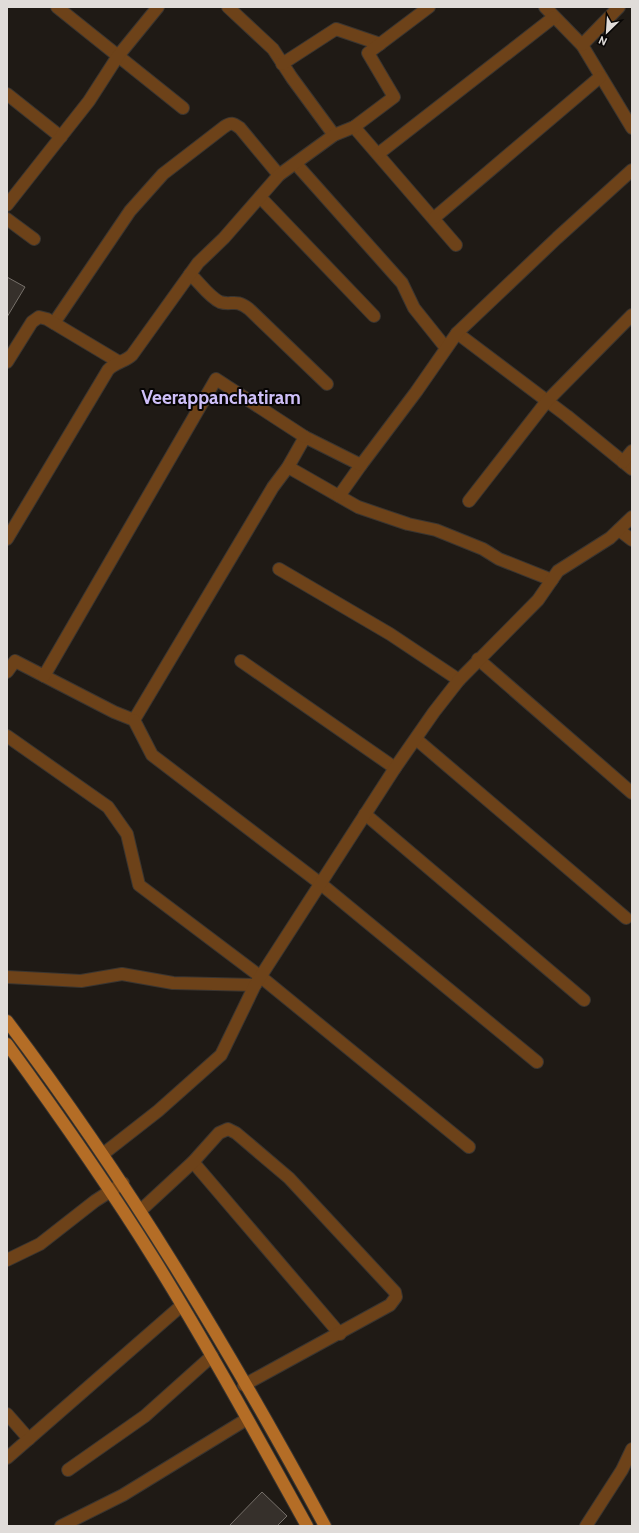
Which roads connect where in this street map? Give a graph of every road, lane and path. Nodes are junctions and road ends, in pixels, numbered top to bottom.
1 (57, 7) edge
2 (158, 7) edge
3 (228, 7) edge
4 (429, 7) edge
5 (545, 7) edge
6 (619, 7) edge
7 (554, 17) junction
8 (380, 44) junction
9 (582, 45) junction
10 (118, 56) junction
11 (282, 64) junction
12 (600, 77) junction
13 (7, 94) edge
14 (183, 108) dead end
15 (354, 127) junction
16 (632, 128) edge
17 (334, 135) junction
18 (61, 137) junction
19 (378, 154) junction
20 (296, 164) junction
21 (632, 170) edge
22 (279, 175) junction
23 (260, 197) junction
24 (7, 205) edge
25 (434, 218) junction
26 (7, 219) edge
27 (34, 239) dead end
28 (456, 245) dead end
29 (190, 274) junction
30 (632, 315) edge
31 (374, 316) dead end
32 (54, 323) junction
33 (457, 333) junction
34 (446, 348) junction
35 (7, 362) edge
36 (119, 362) junction
37 (327, 384) dead end
38 (547, 401) junction
39 (305, 437) junction
40 (632, 452) edge
41 (361, 465) junction
42 (627, 466) edge
43 (288, 467) junction
44 (339, 496) junction
45 (469, 501) dead end
46 (632, 517) edge
47 (619, 530) junction
48 (7, 539) edge
49 (632, 540) edge
50 (280, 569) dead end
51 (552, 580) junction
52 (11, 659) edge
53 (478, 659) junction
54 (241, 661) dead end
55 (7, 672) edge
56 (44, 676) junction
57 (460, 680) junction
58 (134, 720) junction
59 (7, 736) edge
60 (416, 739) junction
61 (395, 768) junction
62 (632, 793) edge
63 (366, 814) junction
64 (321, 884) junction
65 (626, 918) dead end
66 (7, 977) edge
67 (258, 981) junction
68 (584, 1000) dead end
69 (7, 1020) edge
70 (7, 1044) edge
71 (537, 1062) dead end
72 (469, 1147) dead end
73 (103, 1154) junction
74 (193, 1162) junction
75 (123, 1183) junction
76 (110, 1192) junction
77 (140, 1211) junction
78 (7, 1260) edge
79 (181, 1306) junction
80 (340, 1334) junction
81 (212, 1356) junction
82 (244, 1385) junction
83 (7, 1414) edge
84 (247, 1419) junction
85 (29, 1439) junction
86 (632, 1449) edge
87 (7, 1458) edge
88 (68, 1470) dead end
89 (61, 1526) edge
90 (307, 1526) edge
91 (325, 1526) edge
92 (586, 1526) edge

1 - 10 street
2 - 10 street
3 - 11 street
4 - 8 street
5 - 7 street
6 - 9 street
7 - 9 street
7 - 19 street
8 - 11 street
8 - 15 street
9 - 12 street
10 - 14 street
10 - 18 street
11 - 17 street
12 - 16 street
12 - 25 street
13 - 18 street
15 - 17 street
15 - 19 street
17 - 20 street
18 - 24 street
19 - 25 street
20 - 22 street
20 - 34 street
21 - 33 street
22 - 23 street
22 - 32 street
23 - 29 street
23 - 31 street
25 - 28 street
26 - 27 street
29 - 36 street
29 - 37 street
30 - 38 street
32 - 35 street
32 - 36 street
33 - 34 street
33 - 38 street
34 - 41 street
36 - 48 street
38 - 42 street
38 - 45 street
39 - 41 street
39 - 43 street
39 - 56 street
40 - 42 street
41 - 44 street
43 - 44 street
43 - 58 street
44 - 51 street
46 - 47 street
47 - 49 street
47 - 51 street
50 - 57 street
51 - 53 street
52 - 55 street
52 - 56 street
53 - 57 street
53 - 62 street
54 - 61 street
56 - 58 street
57 - 60 street
58 - 64 street
59 - 67 street
60 - 61 street
60 - 65 street
61 - 63 street
63 - 64 street
63 - 68 street
64 - 67 street
64 - 71 street
66 - 67 street
67 - 72 street
67 - 73 street
69 - 73 main road
70 - 76 main road
73 - 75 main road
74 - 77 street
74 - 80 street
74 - 80 street
75 - 76 street
75 - 77 main road
76 - 78 street
76 - 79 main road
77 - 82 main road
79 - 81 main road
79 - 85 street
80 - 82 street
81 - 84 main road
81 - 88 street
82 - 91 main road
83 - 85 street
84 - 89 street
84 - 90 main road
85 - 87 street
86 - 92 street

